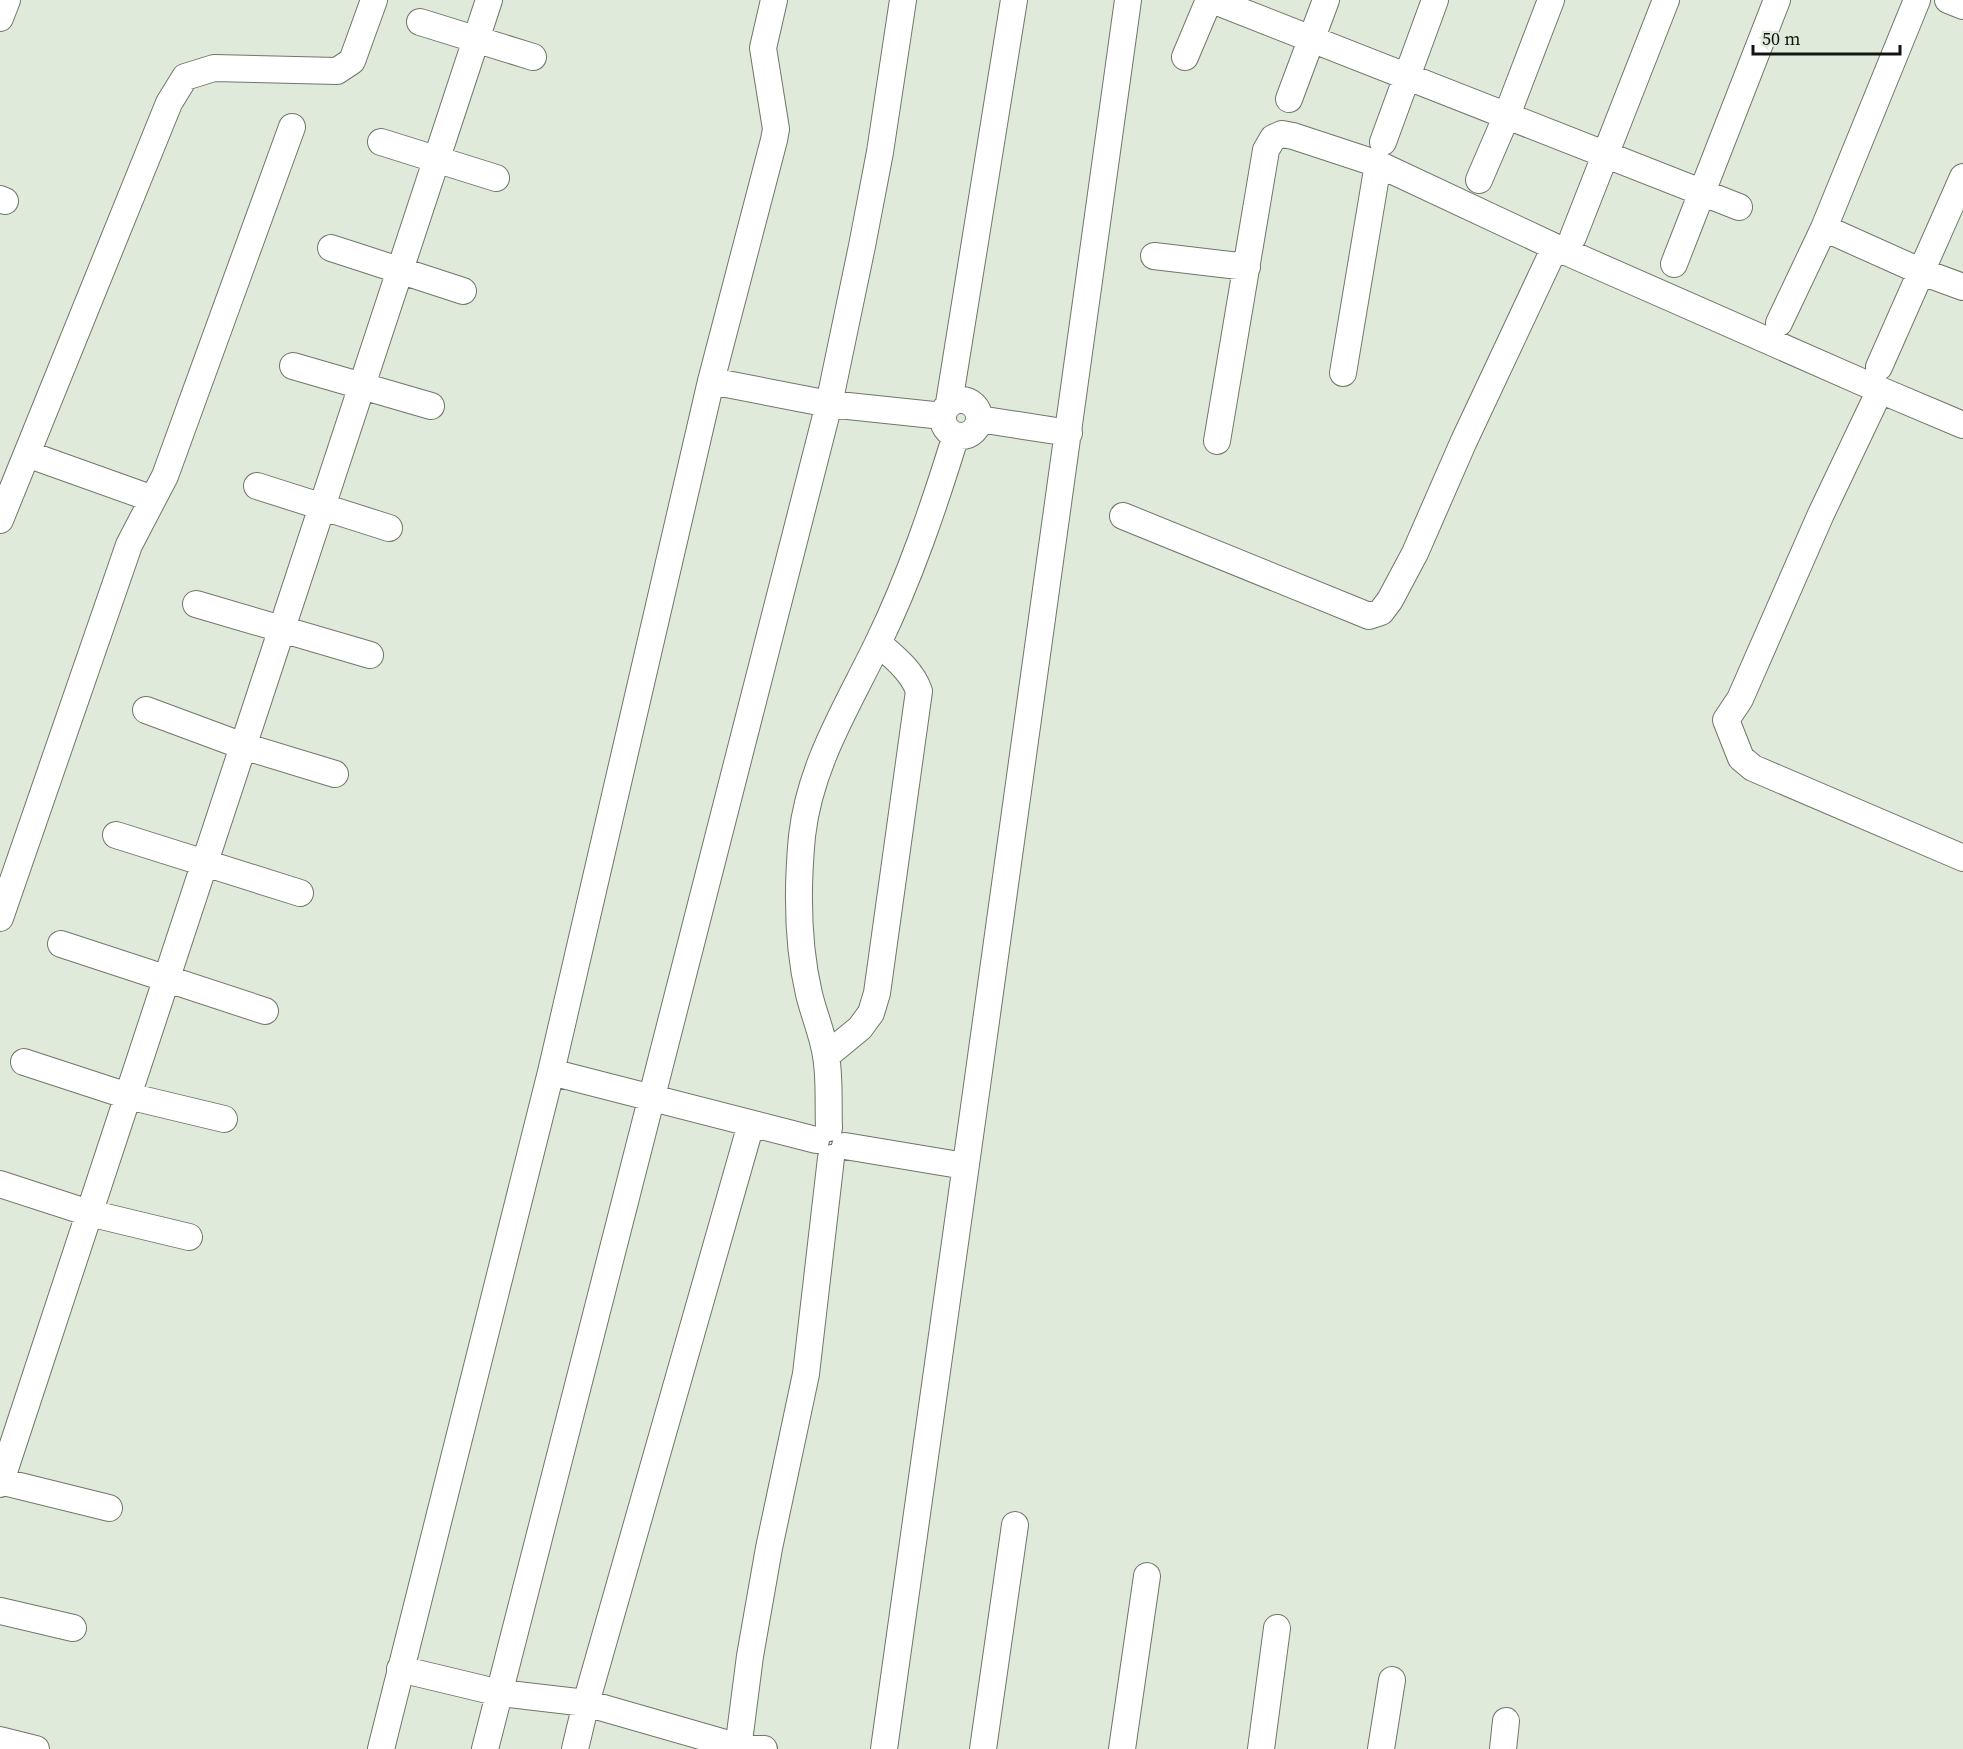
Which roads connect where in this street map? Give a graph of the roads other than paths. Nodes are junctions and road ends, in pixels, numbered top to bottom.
1 (8, 0) edge
2 (374, 0) edge
3 (489, 0) edge
4 (774, 0) edge
5 (903, 0) edge
6 (1014, 0) edge
7 (1128, 0) edge
8 (1210, 0) edge
9 (1326, 0) edge
10 (1435, 0) edge
11 (1551, 0) edge
12 (1666, 0) edge
13 (1777, 0) edge
14 (1917, 0) edge
15 (1948, 0) edge
16 (1963, 6) edge
17 (0, 18) edge
18 (420, 22) dead end
19 (1311, 39) junction
20 (476, 40) junction
21 (532, 57) dead end
22 (1185, 57) dead end
23 (1408, 77) junction
24 (1289, 99) dead end
25 (1507, 115) junction
26 (292, 127) dead end
27 (381, 142) dead end
28 (1381, 153) junction
29 (1606, 156) junction
30 (437, 159) junction
31 (1963, 177) edge
32 (496, 178) dead end
33 (1479, 180) dead end
34 (1703, 192) junction
35 (1739, 207) dead end
36 (1824, 228) junction
37 (1564, 242) junction
38 (331, 248) dead end
39 (1154, 256) dead end
40 (1674, 264) dead end
41 (1247, 267) junction
42 (401, 270) junction
43 (1922, 272) junction
44 (1963, 287) edge
45 (463, 291) dead end
46 (1779, 323) dead end
47 (293, 366) dead end
48 (1343, 374) dead end
49 (1880, 379) junction
50 (711, 381) junction
51 (362, 387) junction
52 (829, 404) junction
53 (431, 406) dead end
54 (949, 418) junction
55 (1963, 425) edge
56 (1069, 433) junction
57 (1217, 441) dead end
58 (27, 454) junction
59 (257, 486) dead end
60 (153, 499) junction
61 (322, 507) junction
62 (1123, 516) dead end
63 (0, 520) edge
64 (389, 528) dead end
65 (196, 604) dead end
66 (282, 629) junction
67 (878, 643) junction
68 (370, 655) dead end
69 (146, 710) dead end
70 (243, 746) junction
71 (335, 774) dead end
72 (116, 835) dead end
73 (1963, 858) edge
74 (205, 863) junction
75 (300, 893) dead end
76 (0, 918) edge
77 (61, 944) dead end
78 (166, 979) junction
79 (265, 1011) dead end
80 (826, 1056) junction
81 (24, 1062) dead end
82 (551, 1072) junction
83 (128, 1096) junction
84 (651, 1097) junction
85 (224, 1119) dead end
86 (751, 1124) junction
87 (830, 1143) junction
88 (965, 1166) junction
89 (0, 1184) edge
90 (89, 1213) junction
91 (189, 1237) dead end
92 (0, 1482) edge
93 (109, 1508) dead end
94 (1015, 1525) dead end
95 (1147, 1576) dead end
96 (0, 1611) edge
97 (73, 1628) dead end
98 (1277, 1628) dead end
99 (400, 1669) junction
100 (1392, 1680) dead end
101 (500, 1693) junction
102 (586, 1703) junction
103 (1506, 1721) dead end
104 (0, 1740) edge
105 (739, 1748) edge
106 (36, 1749) edge
107 (381, 1749) edge
108 (485, 1749) edge
109 (575, 1749) edge
110 (764, 1749) edge
111 (884, 1749) edge
112 (983, 1749) edge
113 (1122, 1749) edge
114 (1261, 1749) edge
115 (1382, 1749) edge
116 (1503, 1749) edge

1 - 17 street
2 - 58 street
3 - 20 street
4 - 50 street
5 - 52 street
6 - 54 street
7 - 56 street
8 - 19 street
8 - 22 street
9 - 19 street
10 - 23 street
11 - 25 street
12 - 29 street
13 - 34 street
14 - 36 street
15 - 16 street
18 - 20 street
19 - 23 street
19 - 24 street
20 - 21 street
20 - 30 street
23 - 25 street
23 - 28 street
25 - 29 street
25 - 33 street
26 - 60 street
27 - 30 street
28 - 37 street
28 - 41 street
28 - 48 street
29 - 34 street
29 - 37 street
30 - 32 street
30 - 42 street
31 - 43 street
34 - 35 street
34 - 40 street
36 - 43 street
36 - 46 street
37 - 49 street
37 - 62 street
38 - 42 street
39 - 41 street
41 - 57 street
42 - 45 street
42 - 51 street
43 - 44 street
43 - 49 street
47 - 51 street
49 - 55 street
49 - 73 street
50 - 52 street
50 - 82 street
51 - 53 street
51 - 61 street
52 - 54 street
52 - 84 street
54 - 56 street
54 - 67 street
56 - 88 street
58 - 60 street
58 - 63 street
59 - 61 street
60 - 76 street
61 - 64 street
61 - 66 street
65 - 66 street
66 - 68 street
66 - 70 street
67 - 80 street
67 - 80 street
69 - 70 street
70 - 71 street
70 - 74 street
72 - 74 street
74 - 75 street
74 - 78 street
77 - 78 street
78 - 79 street
78 - 83 street
80 - 87 street
81 - 83 street
82 - 84 street
82 - 99 street
83 - 85 street
83 - 90 street
84 - 86 street
84 - 101 street
86 - 87 street
86 - 102 street
87 - 88 street
87 - 105 street
88 - 111 street
89 - 90 street
90 - 91 street
90 - 92 street
92 - 93 street
94 - 112 street
95 - 113 street
96 - 97 street
98 - 114 street
99 - 101 street
99 - 107 street
100 - 115 street
101 - 102 street
101 - 108 street
102 - 105 street
102 - 109 street
103 - 116 street
104 - 106 street
105 - 110 street

